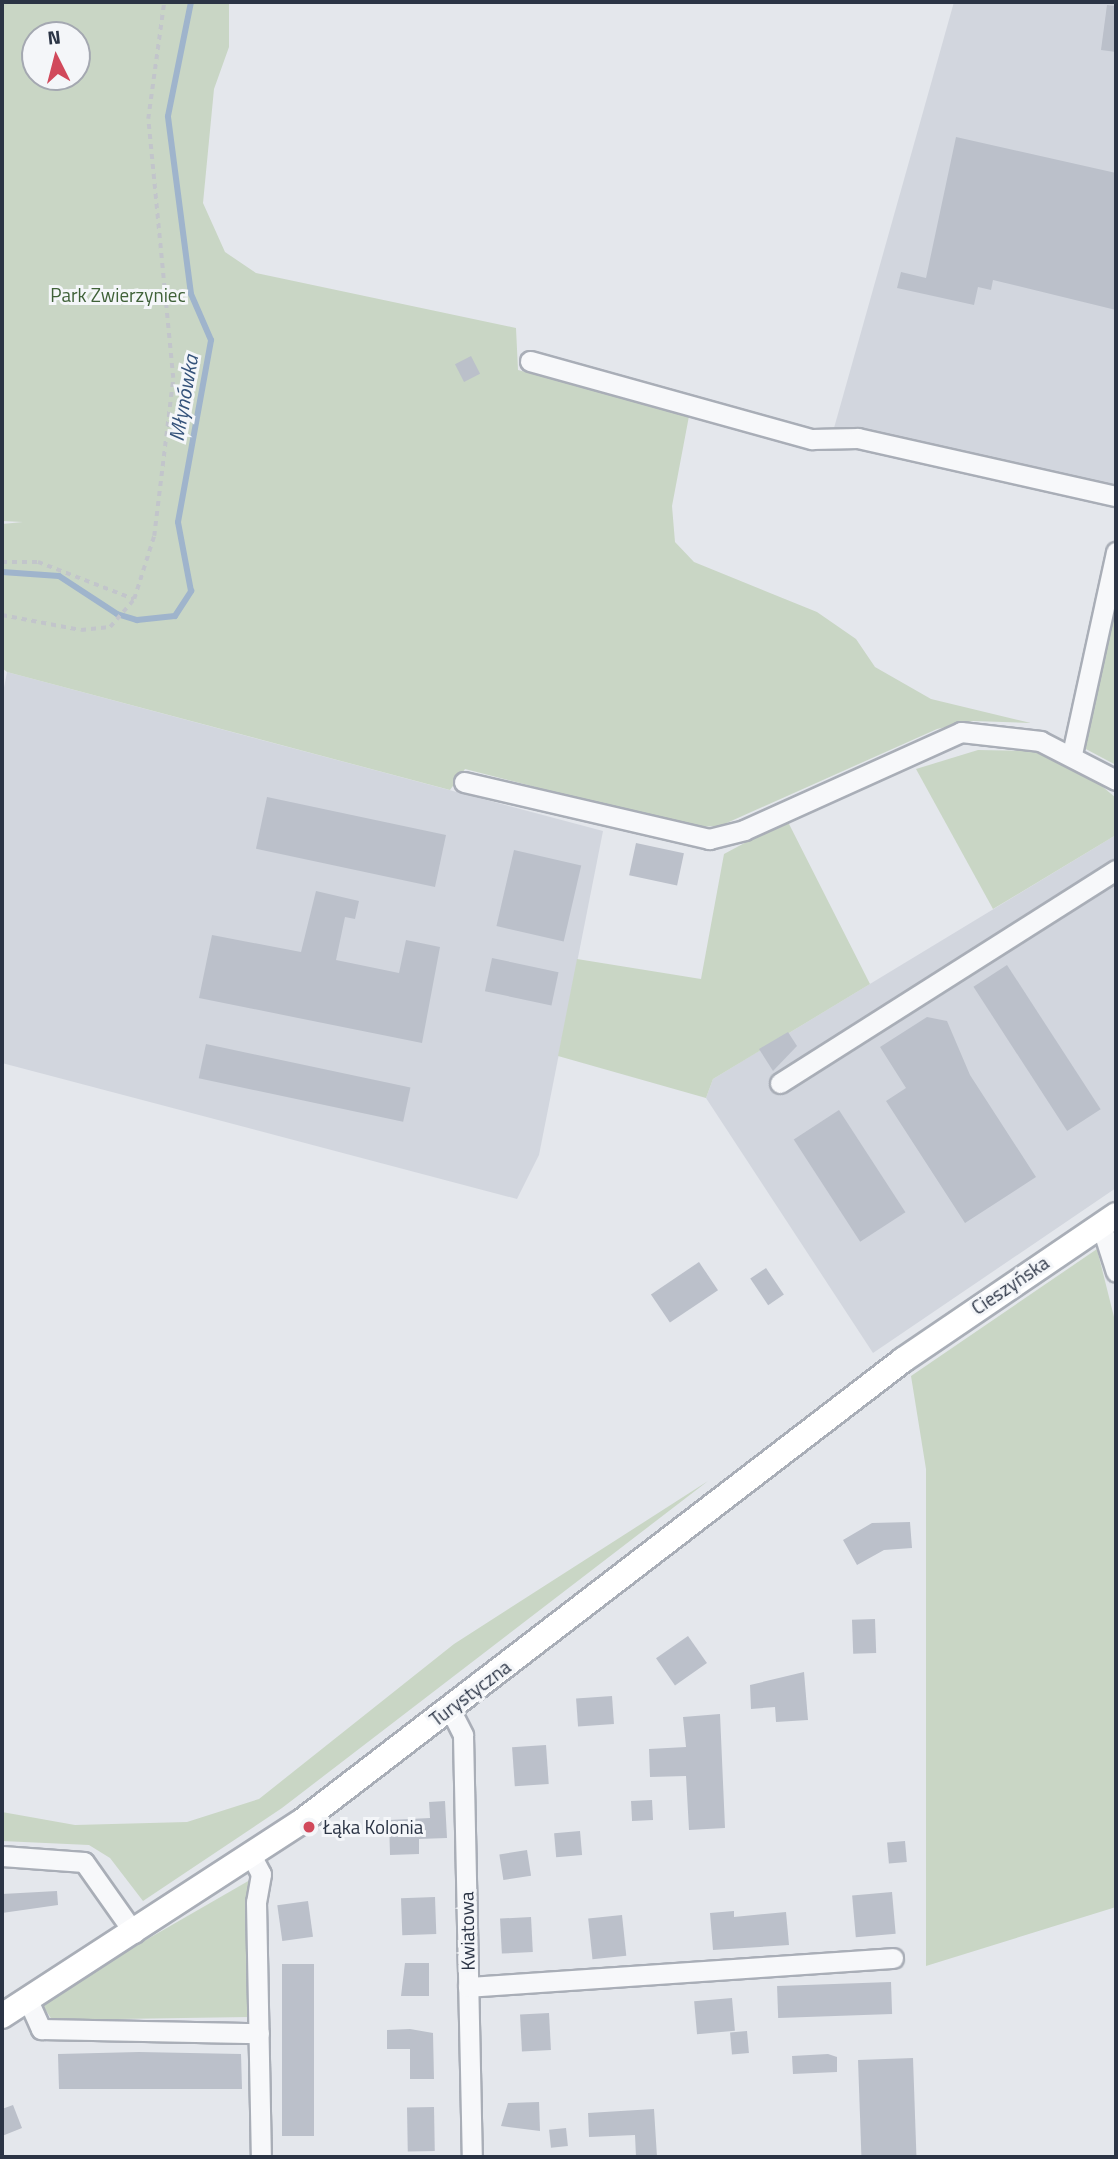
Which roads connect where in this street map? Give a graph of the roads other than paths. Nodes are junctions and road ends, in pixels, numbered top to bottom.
1 (530, 361) dead end
2 (1116, 496) edge
3 (1116, 552) edge
4 (1072, 754) junction
5 (1116, 780) edge
6 (464, 782) dead end
7 (1116, 870) edge
8 (780, 1083) dead end
9 (1108, 1220) edge
10 (1116, 1272) edge
11 (921, 1347) joint
12 (450, 1709) junction
13 (2, 1856) edge
14 (252, 1857) junction
15 (134, 1933) junction
16 (893, 1958) dead end
17 (468, 1987) junction
18 (28, 2000) junction
19 (2, 2016) edge
20 (259, 2033) junction
21 (261, 2157) edge
22 (472, 2157) edge

1 - 2 street
3 - 4 street
4 - 5 street
4 - 6 street
7 - 8 street
9 - 10 street, Cieszyńska
9 - 11 main road, Cieszyńska
11 - 12 main road, Turystyczna
12 - 14 main road, Turystyczna
12 - 17 street, Kwiatowa
13 - 15 street
14 - 15 main road, Turystyczna
14 - 20 street
15 - 18 main road, Turystyczna
16 - 17 street
17 - 22 street, Kwiatowa
18 - 19 main road, Turystyczna
18 - 20 street
20 - 21 street

